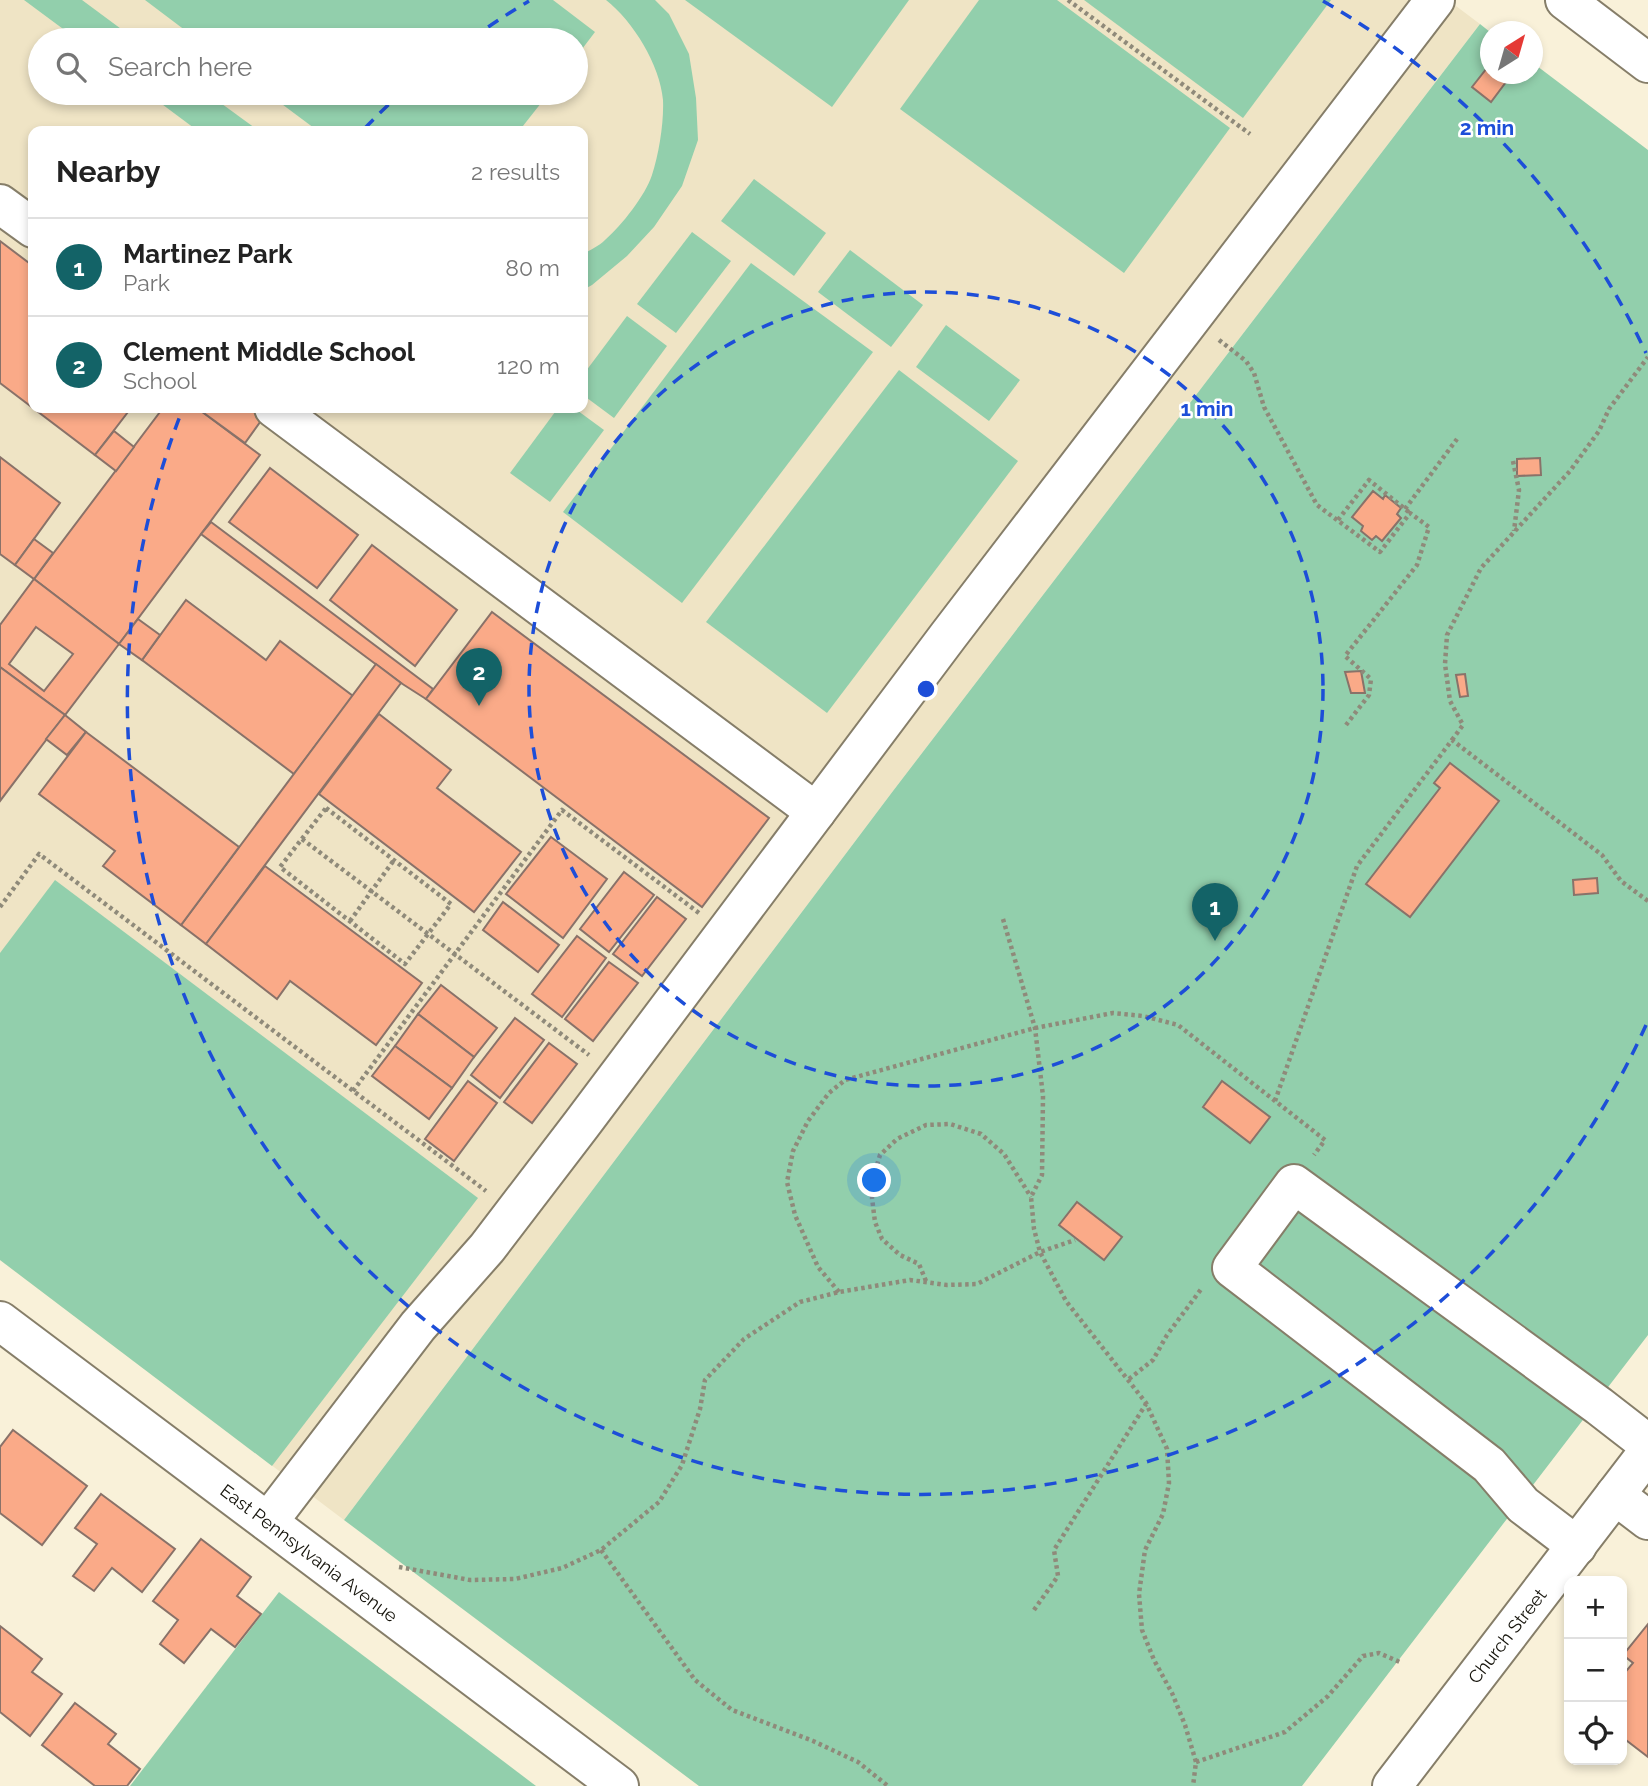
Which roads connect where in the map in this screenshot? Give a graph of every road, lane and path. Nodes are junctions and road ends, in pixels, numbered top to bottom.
1 (1068, 0) edge
2 (1435, 0) edge
3 (1565, 0) edge
4 (1648, 63) edge
5 (1250, 134) dead end
6 (0, 204) edge
7 (28, 224) edge
8 (1191, 319) junction
9 (1648, 357) edge
10 (281, 413) edge
11 (1457, 439) dead end
12 (1513, 461) dead end
13 (1407, 511) junction
14 (1338, 520) junction
15 (1514, 532) junction
16 (1346, 725) dead end
17 (1452, 740) junction
18 (816, 811) junction
19 (302, 839) junction
20 (394, 860) junction
21 (372, 891) junction
22 (1648, 901) edge
23 (0, 907) edge
24 (702, 916) dead end
25 (1003, 919) dead end
26 (350, 921) junction
27 (428, 934) junction
28 (455, 954) junction
29 (1035, 1028) junction
30 (617, 1077) junction
31 (353, 1091) junction
32 (1275, 1101) junction
33 (1294, 1184) junction
34 (493, 1196) dead end
35 (1031, 1197) junction
36 (1075, 1240) dead end
37 (1040, 1252) junction
38 (1232, 1268) junction
39 (926, 1282) junction
40 (839, 1292) junction
41 (0, 1321) edge
42 (1129, 1379) junction
43 (1146, 1403) junction
44 (1648, 1444) edge
45 (1648, 1452) edge
46 (1615, 1495) junction
47 (1648, 1520) edge
48 (268, 1522) junction
49 (1577, 1546) junction
50 (601, 1550) junction
51 (399, 1567) dead end
52 (1034, 1610) dead end
53 (1402, 1663) dead end
54 (1196, 1762) junction
55 (619, 1786) edge
56 (888, 1786) edge
57 (1192, 1786) edge
58 (1392, 1786) edge

1 - 5 path
2 - 8 street
3 - 4 street
6 - 7 street
8 - 14 path
8 - 18 street
9 - 15 path
10 - 18 street
11 - 13 path
12 - 15 path
13 - 14 path
13 - 14 path
13 - 16 path
15 - 17 path
17 - 22 path
17 - 32 path
18 - 30 street
19 - 20 path
19 - 21 path
19 - 26 path
20 - 21 path
20 - 27 path
21 - 26 path
21 - 27 path
23 - 31 path
24 - 28 path
25 - 29 path
26 - 27 path
27 - 28 path
28 - 30 path
28 - 31 path
29 - 32 path
29 - 35 path
29 - 40 path
30 - 48 street
31 - 34 path
32 - 33 path
33 - 38 street
33 - 44 street
35 - 37 path
35 - 39 path
36 - 37 path
37 - 39 path
37 - 42 path
38 - 42 path
38 - 49 street
39 - 40 path
40 - 50 path
41 - 48 street, East Pennsylvania Avenue
42 - 43 path
43 - 52 path
43 - 54 path
45 - 46 street, Church Street
46 - 47 street
46 - 49 street, Church Street
48 - 55 street, East Pennsylvania Avenue
49 - 58 street, Church Street
50 - 51 path
50 - 56 path
53 - 54 path
54 - 57 path

